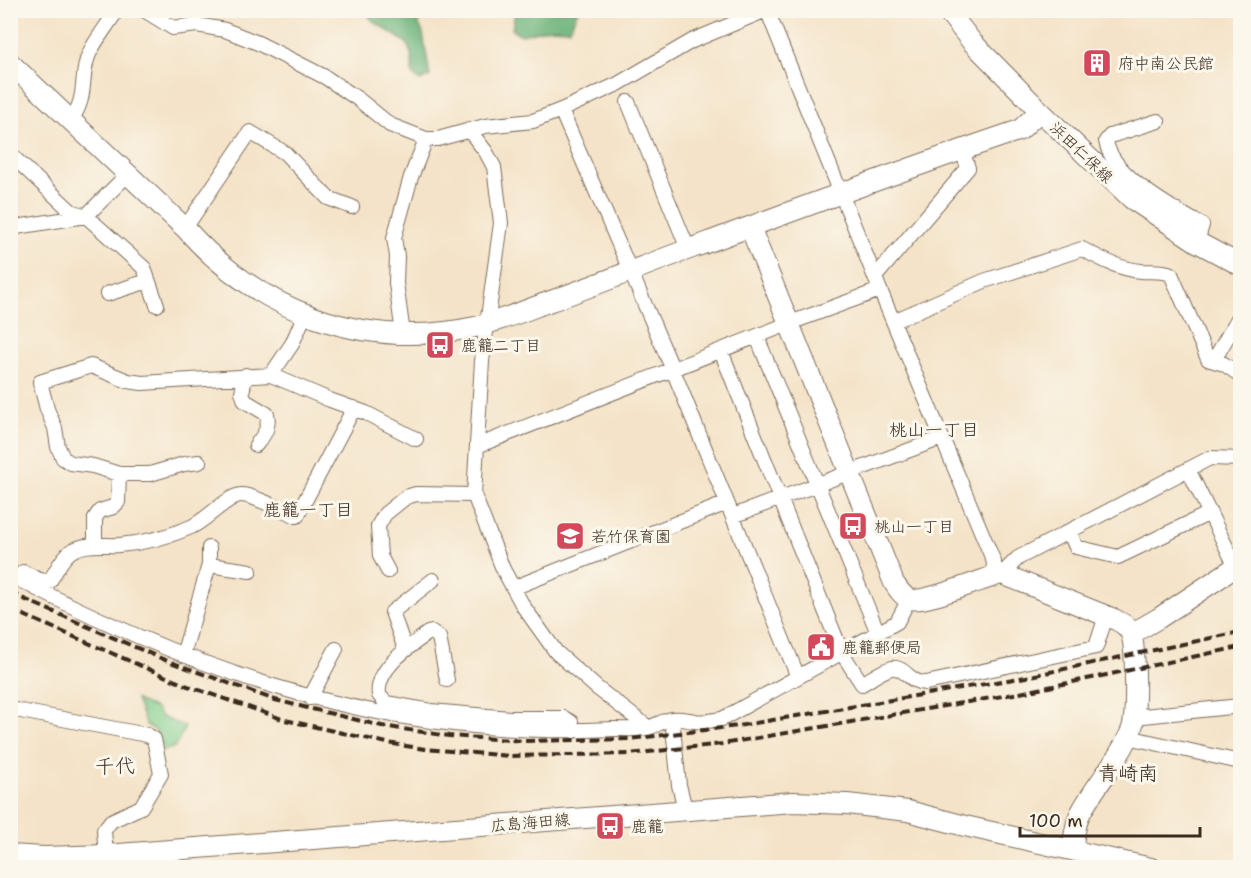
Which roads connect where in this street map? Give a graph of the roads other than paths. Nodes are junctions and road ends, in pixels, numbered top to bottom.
1 (117, 10) edge
2 (144, 10) edge
3 (767, 10) edge
4 (947, 10) edge
5 (10, 63) edge
6 (628, 102) dead end
7 (561, 110) junction
8 (1040, 111) junction
9 (70, 121) junction
10 (1158, 121) dead end
11 (469, 130) junction
12 (426, 139) junction
13 (962, 150) junction
14 (10, 154) edge
15 (128, 174) junction
16 (841, 194) junction
17 (352, 207) dead end
18 (86, 216) junction
19 (750, 227) junction
20 (10, 228) edge
21 (185, 228) junction
22 (1197, 242) junction
23 (688, 249) junction
24 (1240, 265) edge
25 (632, 272) junction
26 (875, 277) junction
27 (148, 281) junction
28 (880, 290) junction
29 (107, 294) dead end
30 (157, 305) dead end
31 (305, 314) junction
32 (1240, 315) edge
33 (894, 321) junction
34 (486, 324) junction
35 (789, 324) junction
36 (403, 334) junction
37 (757, 337) junction
38 (722, 351) junction
39 (1214, 360) junction
40 (673, 370) junction
41 (246, 375) junction
42 (271, 375) junction
43 (1240, 375) edge
44 (354, 408) junction
45 (942, 438) junction
46 (416, 439) dead end
47 (256, 445) dead end
48 (477, 447) junction
49 (1240, 459) edge
50 (199, 462) dead end
51 (1188, 469) junction
52 (849, 473) junction
53 (119, 474) junction
54 (817, 485) junction
55 (474, 495) junction
56 (780, 498) junction
57 (727, 503) junction
58 (1210, 513) junction
59 (733, 516) junction
60 (1069, 531) junction
61 (95, 545) junction
62 (209, 548) dead end
63 (209, 565) junction
64 (1238, 565) edge
65 (10, 566) edge
66 (250, 571) dead end
67 (388, 571) dead end
68 (10, 575) edge
69 (997, 575) junction
70 (434, 580) dead end
71 (513, 588) junction
72 (909, 599) junction
73 (1106, 616) junction
74 (878, 633) junction
75 (1131, 634) junction
76 (336, 649) dead end
77 (405, 649) junction
78 (842, 653) junction
79 (183, 655) junction
80 (798, 677) junction
81 (447, 680) dead end
82 (310, 698) junction
83 (1240, 706) edge
84 (10, 708) edge
85 (1134, 717) junction
86 (672, 719) junction
87 (649, 728) junction
88 (574, 731) junction
89 (1128, 737) junction
90 (1240, 762) edge
91 (685, 809) junction
92 (1072, 850) junction
93 (10, 855) edge
94 (106, 855) junction
95 (1150, 867) edge

1 - 9 street
2 - 12 street
3 - 7 street
3 - 16 street
4 - 8 street, 浜田仁保線
5 - 9 street
6 - 23 street
7 - 11 street
7 - 25 street
8 - 13 street
8 - 22 street, 浜田仁保線
9 - 15 street
10 - 22 street
11 - 12 street
11 - 34 street
12 - 36 street
13 - 16 street
13 - 26 street
14 - 18 street
15 - 18 street
15 - 21 street
16 - 19 street
16 - 26 street
17 - 21 street
18 - 20 street
18 - 27 street
19 - 23 street
19 - 35 street
21 - 31 street
22 - 24 street, 浜田仁保線
23 - 25 street
25 - 34 street
25 - 40 street
26 - 28 street
27 - 29 street
27 - 30 street
28 - 33 street
28 - 35 street
31 - 36 street
31 - 42 street
32 - 39 street
33 - 39 street
33 - 45 street
34 - 36 street
34 - 48 street
35 - 37 street
35 - 52 street
37 - 38 street
37 - 54 street
38 - 40 street
38 - 56 street
39 - 43 street
40 - 48 street
40 - 57 street
41 - 42 street
41 - 47 street
41 - 53 street
42 - 44 street
44 - 46 street
44 - 61 street
45 - 52 street
45 - 69 street
48 - 55 street
49 - 51 street
50 - 53 street
51 - 58 street
51 - 60 street
52 - 54 street
52 - 72 street
53 - 61 street
54 - 56 street
54 - 74 street
55 - 67 street
55 - 71 street
56 - 59 street
56 - 78 street
57 - 59 street
57 - 71 street
58 - 60 street
58 - 64 street
59 - 80 street
60 - 69 street
61 - 65 street
62 - 63 street
63 - 66 street
63 - 79 street
64 - 75 street
68 - 79 street
69 - 72 street
69 - 73 street
70 - 77 street
71 - 87 street
72 - 74 street
73 - 75 street
73 - 78 street
74 - 78 street
75 - 85 street
76 - 82 street
77 - 81 street
77 - 88 street
78 - 80 street
79 - 82 street
80 - 86 street
82 - 88 street
83 - 85 street
84 - 94 street
85 - 89 street
86 - 87 street
86 - 91 street
87 - 88 street
89 - 90 street
89 - 92 street
91 - 92 street, 広島海田線
91 - 94 street, 広島海田線
92 - 95 street, 広島海田線
93 - 94 street, 広島海田線

